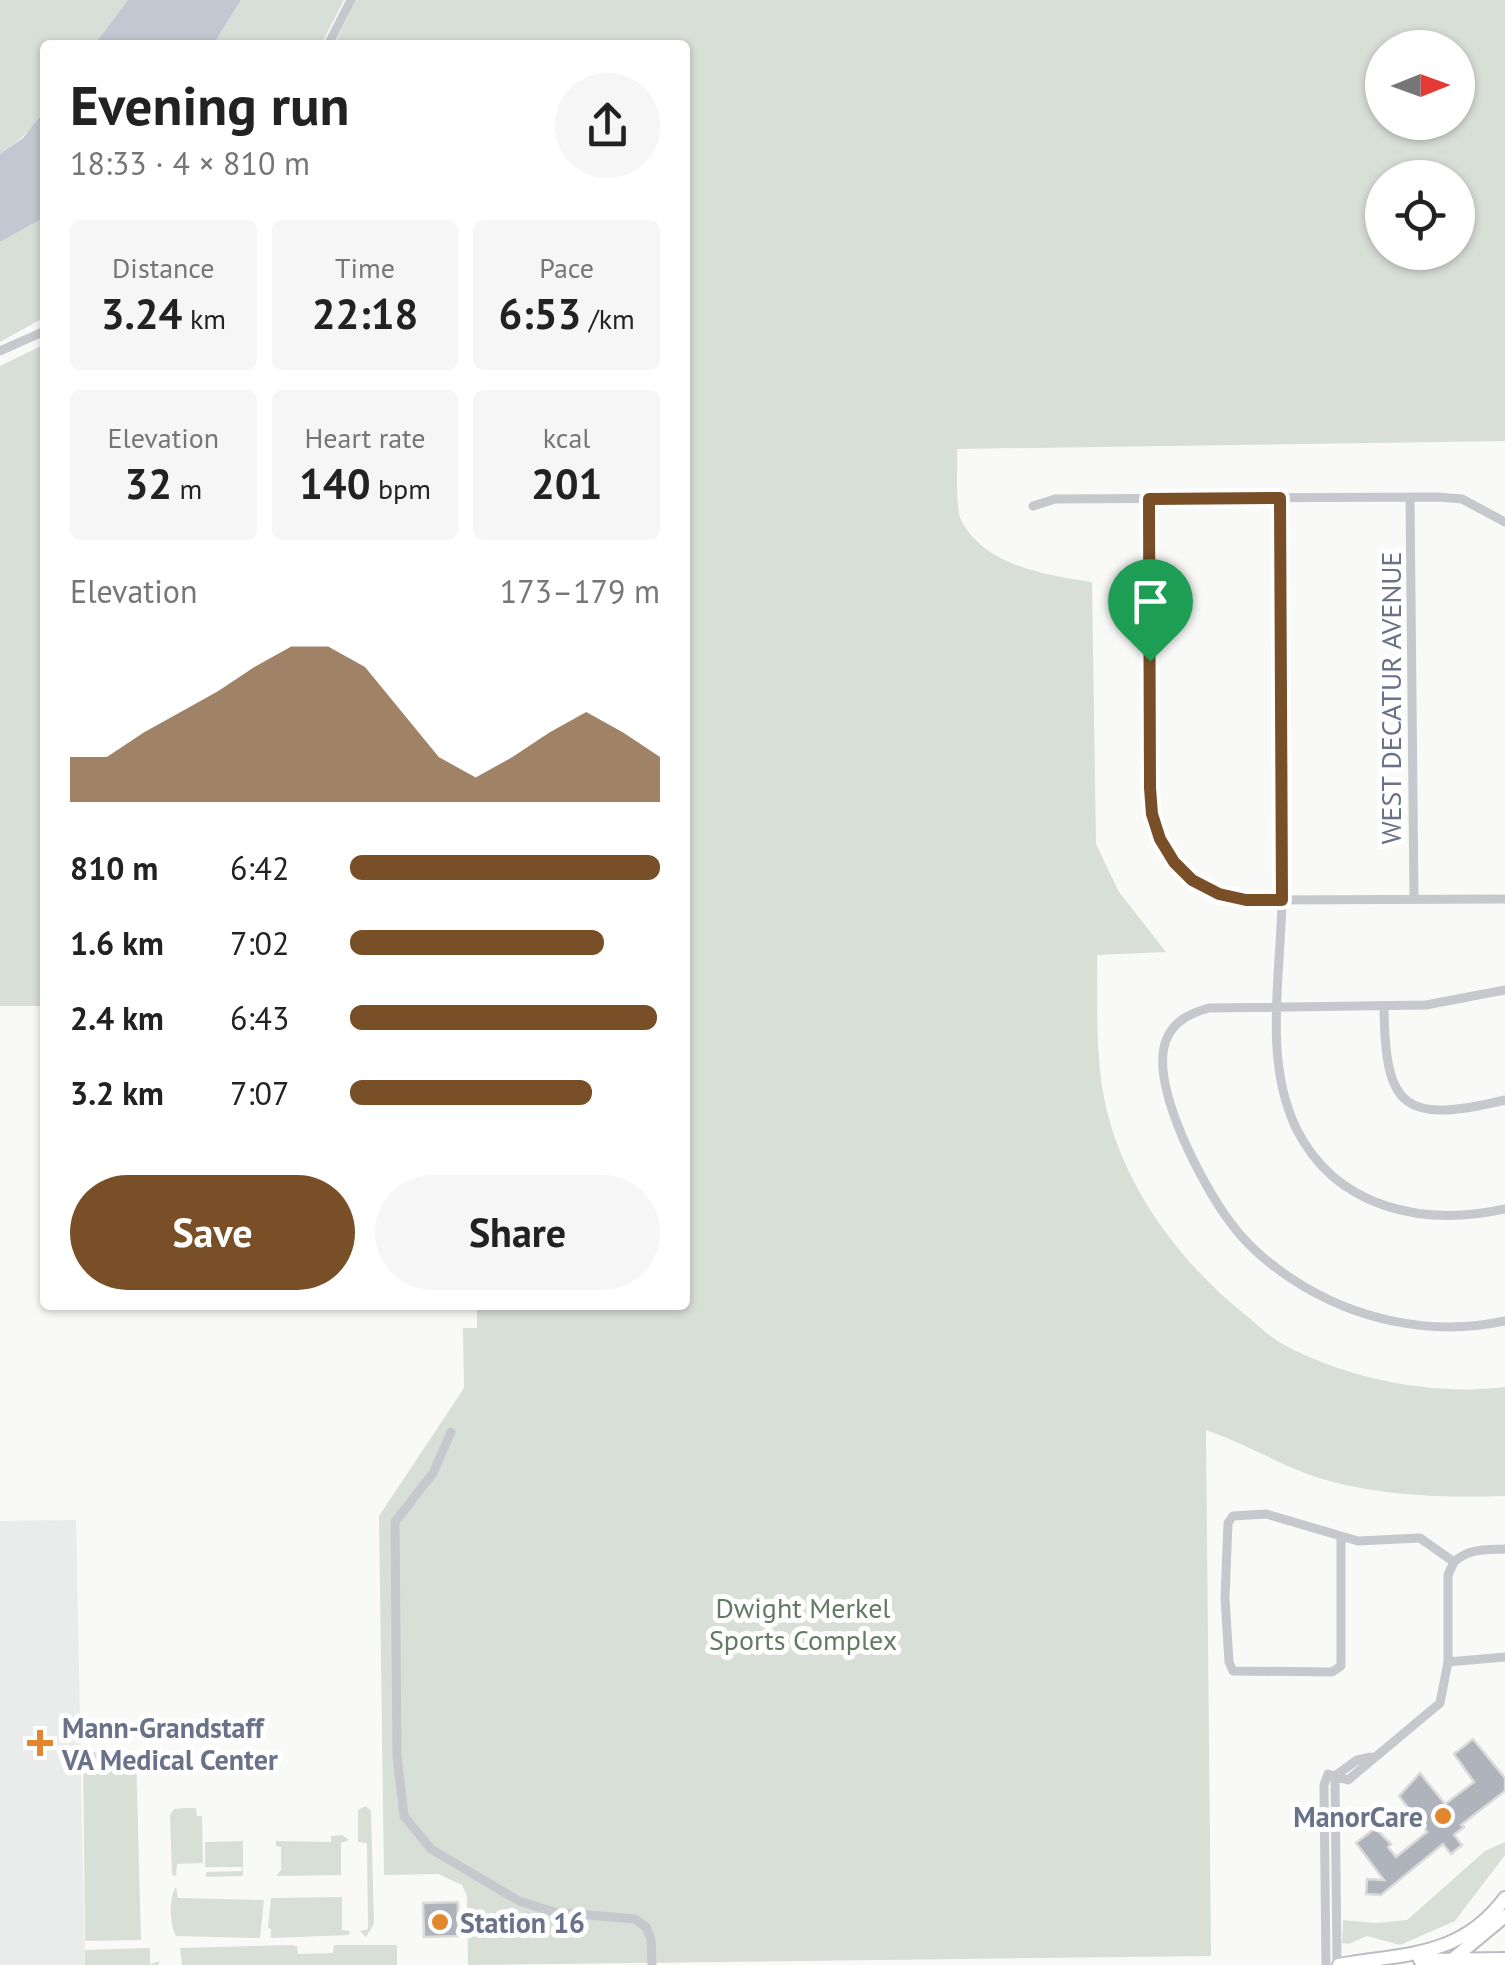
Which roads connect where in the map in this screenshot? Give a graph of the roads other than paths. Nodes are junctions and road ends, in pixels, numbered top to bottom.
1 (350, 0) edge
2 (330, 40) edge
3 (40, 333) edge
4 (0, 351) edge
5 (1410, 497) junction
6 (1280, 498) junction
7 (1149, 499) junction
8 (1033, 506) dead end
9 (1505, 522) edge
10 (1505, 899) edge
11 (1282, 900) junction
12 (1414, 900) junction
13 (1505, 990) edge
14 (1384, 1006) junction
15 (1278, 1008) junction
16 (1505, 1100) edge
17 (1505, 1209) edge
18 (1505, 1321) edge
19 (452, 1432) dead end
20 (1340, 1538) junction
21 (1505, 1549) edge
22 (1454, 1562) junction
23 (1505, 1657) edge
24 (1448, 1662) junction
25 (1505, 1898) edge
26 (1330, 1899) junction
27 (1505, 1916) edge
28 (1403, 1958) junction
29 (1454, 1958) junction
30 (1505, 1961) edge
31 (652, 1965) edge
32 (1326, 1965) edge
33 (1338, 1965) edge
34 (1431, 1965) edge
35 (1495, 1965) edge

1 - 2 street
3 - 4 street
5 - 6 street
5 - 9 street
5 - 12 street, WEST DECATUR AVENUE
6 - 7 street
6 - 11 street
7 - 8 street
7 - 11 street
10 - 12 street
11 - 12 street
11 - 15 street
13 - 14 street
14 - 15 street
14 - 16 street
15 - 17 street
15 - 18 street
19 - 31 street
20 - 20 street
20 - 22 street
21 - 22 street
22 - 24 street
23 - 24 street
24 - 26 street
25 - 28 main road
26 - 32 street
26 - 33 street
27 - 29 main road
28 - 29 main road
28 - 33 main road
29 - 30 main road
29 - 34 main road
30 - 35 main road

